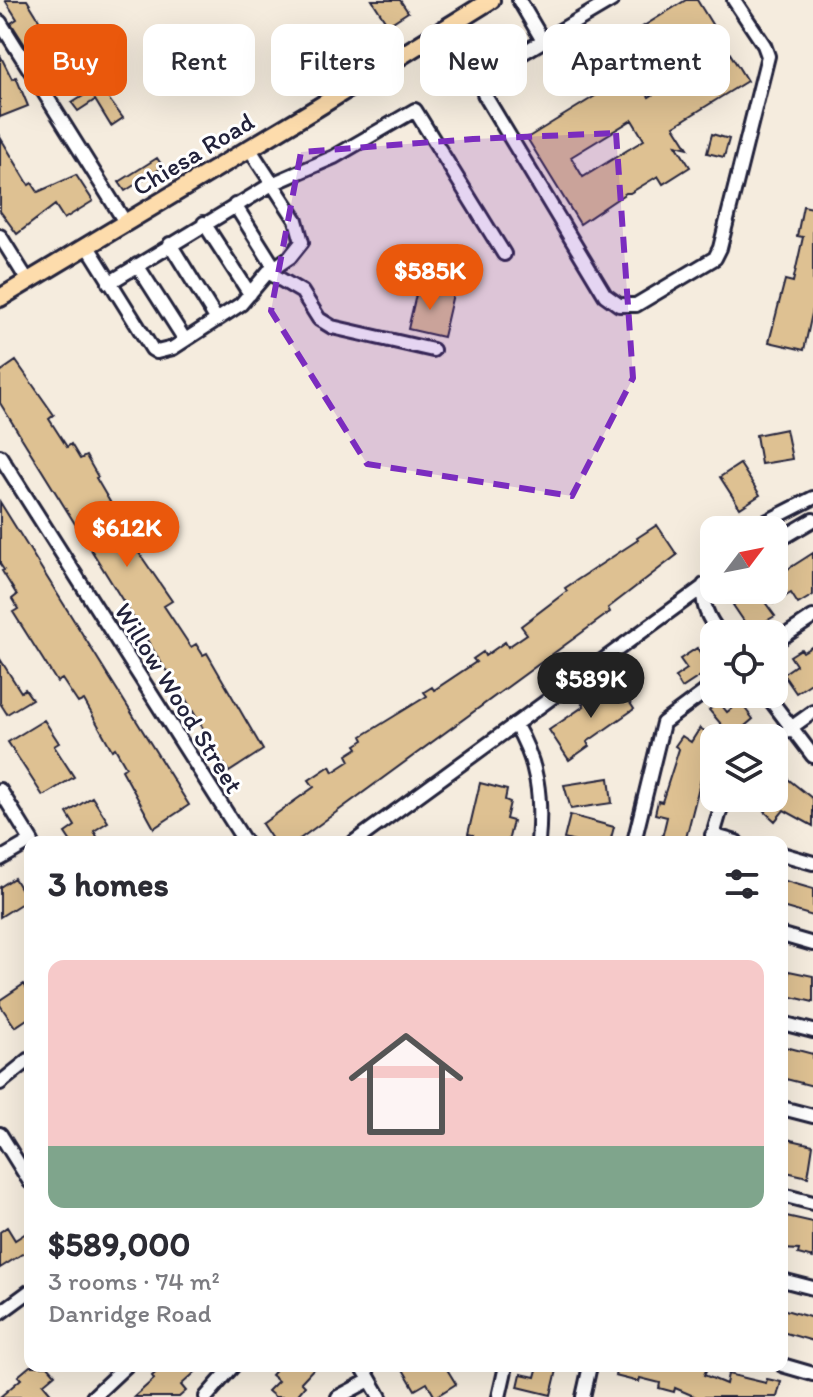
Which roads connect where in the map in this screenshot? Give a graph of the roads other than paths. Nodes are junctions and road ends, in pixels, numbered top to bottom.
1 (491, 0) edge
2 (519, 0) edge
3 (612, 0) edge
4 (734, 0) edge
5 (0, 22) edge
6 (572, 24) edge
7 (543, 41) joint
8 (249, 148) junction
9 (272, 184) junction
10 (235, 205) junction
11 (125, 222) junction
12 (204, 223) junction
13 (0, 236) edge
14 (170, 244) junction
15 (87, 245) junction
16 (504, 254) dead end
17 (137, 265) junction
18 (271, 269) junction
19 (28, 281) junction
20 (109, 283) junction
21 (250, 294) junction
22 (0, 298) edge
23 (217, 320) junction
24 (185, 340) junction
25 (433, 350) dead end
26 (0, 456) edge
27 (813, 498) edge
28 (778, 516) edge
29 (813, 520) edge
30 (788, 535) edge
31 (700, 587) edge
32 (813, 617) edge
33 (788, 634) edge
34 (700, 695) edge
35 (777, 708) edge
36 (813, 712) edge
37 (515, 724) junction
38 (791, 727) junction
39 (788, 729) edge
40 (813, 756) edge
41 (0, 790) edge
42 (720, 812) edge
43 (27, 836) edge
44 (241, 836) edge
45 (362, 836) edge
46 (538, 836) edge
47 (635, 836) edge
48 (712, 836) edge
49 (24, 846) edge
50 (788, 856) edge
51 (0, 859) edge
52 (813, 863) edge
53 (788, 937) edge
54 (813, 944) edge
55 (788, 1025) edge
56 (813, 1031) edge
57 (24, 1064) edge
58 (0, 1083) edge
59 (788, 1110) edge
60 (813, 1116) edge
61 (0, 1134) edge
62 (24, 1172) edge
63 (788, 1197) edge
64 (813, 1203) edge
65 (788, 1282) edge
66 (813, 1288) edge
67 (24, 1295) edge
68 (0, 1313) edge
69 (788, 1367) edge
70 (120, 1372) edge
71 (228, 1372) edge
72 (365, 1372) edge
73 (505, 1372) edge
74 (589, 1372) edge
75 (813, 1374) edge
76 (370, 1380) junction
77 (93, 1397) edge
78 (206, 1397) edge
79 (338, 1397) edge
80 (380, 1397) edge
81 (499, 1397) edge
82 (583, 1397) edge

1 - 8 main road, Chiesa Road
2 - 7 street
3 - 6 street
4 - 7 street
5 - 11 street
8 - 9 street
8 - 11 main road, Chiesa Road
9 - 10 street
9 - 16 street
9 - 18 street
10 - 12 street
10 - 18 street
11 - 15 main road, Chiesa Road
12 - 14 street
12 - 21 street
13 - 19 street
14 - 17 street
14 - 23 street
15 - 19 main road, Chiesa Road
15 - 20 street
17 - 20 street
17 - 24 street
18 - 21 street
18 - 25 street
19 - 22 main road, Chiesa Road
20 - 24 street
21 - 23 street
23 - 24 street
26 - 44 street, Willow Wood Street
27 - 28 street
29 - 30 street
31 - 37 street
32 - 33 street
34 - 47 street
35 - 38 street
36 - 38 street
37 - 45 street
37 - 46 street
38 - 39 street
38 - 40 street
41 - 43 street
42 - 48 street
49 - 51 street
50 - 52 street
53 - 54 street
55 - 56 street
57 - 58 street
59 - 60 street
61 - 62 street
63 - 64 street
65 - 66 street
67 - 68 street
69 - 75 street
70 - 77 street
71 - 78 street
72 - 76 street
73 - 81 street
74 - 82 street
76 - 79 street
76 - 80 street

